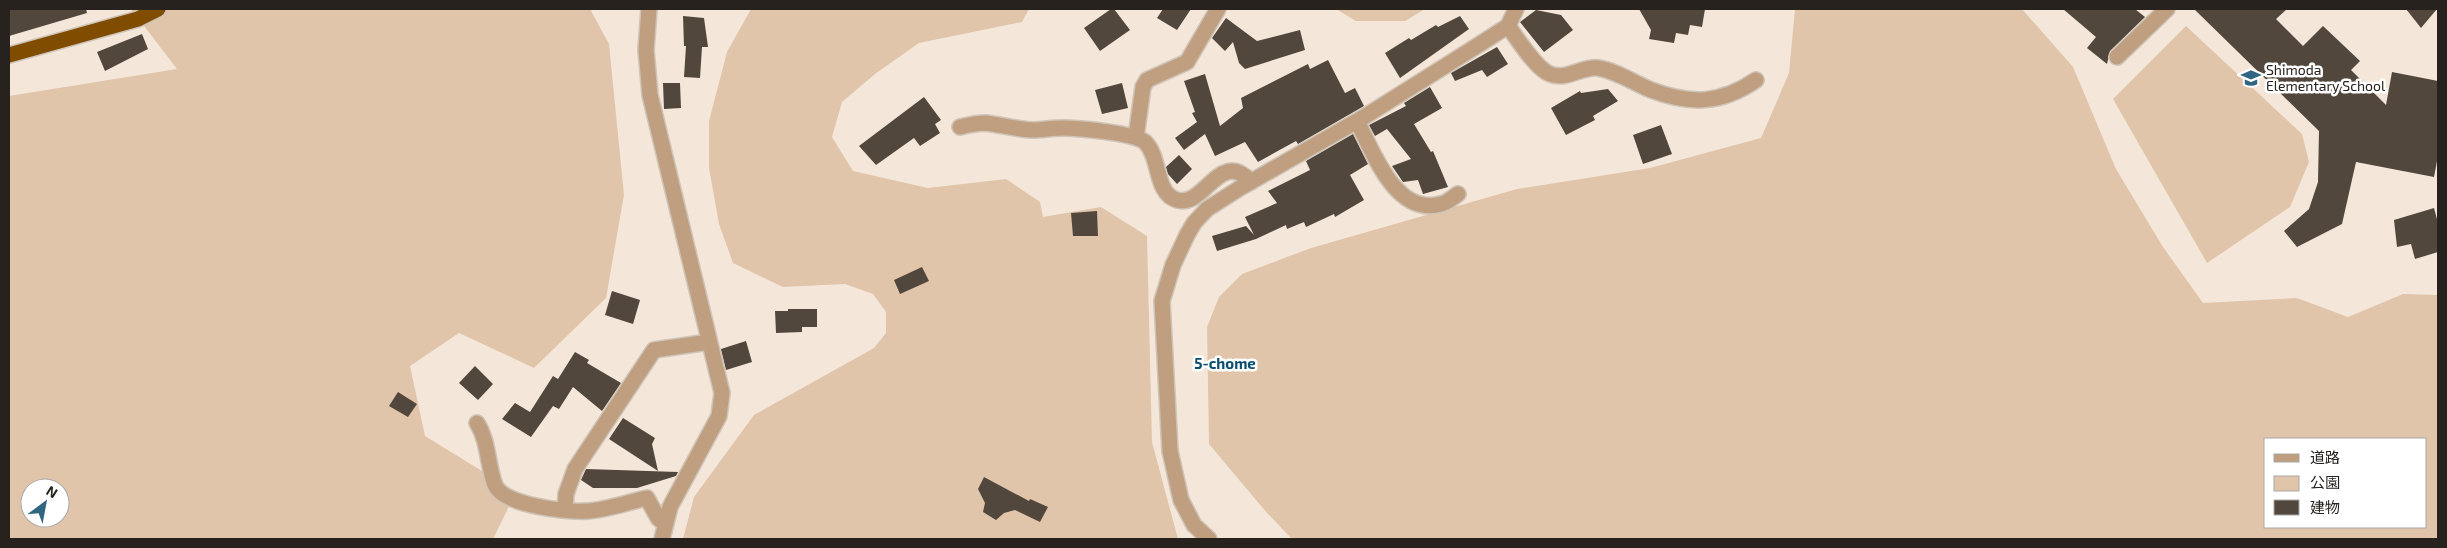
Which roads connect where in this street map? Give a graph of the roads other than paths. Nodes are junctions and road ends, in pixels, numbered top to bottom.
1 (158, 9) edge
2 (649, 9) edge
3 (1218, 9) edge
4 (1516, 9) edge
5 (2167, 9) edge
6 (1508, 26) junction
7 (9, 55) edge
8 (2117, 57) dead end
9 (1756, 80) dead end
10 (1357, 121) junction
11 (960, 126) dead end
12 (1136, 137) junction
13 (1251, 182) junction
14 (1458, 194) dead end
15 (709, 342) junction
16 (477, 423) dead end
17 (565, 510) junction
18 (665, 524) junction
19 (662, 539) edge
20 (1209, 539) edge

1 - 7 highway
2 - 15 street
3 - 12 street
4 - 6 street
5 - 8 street
6 - 9 street
6 - 10 street
10 - 13 street
10 - 14 street
11 - 12 street
12 - 13 street
13 - 20 street
15 - 17 street
15 - 18 street
16 - 17 street
17 - 18 street
18 - 19 street

